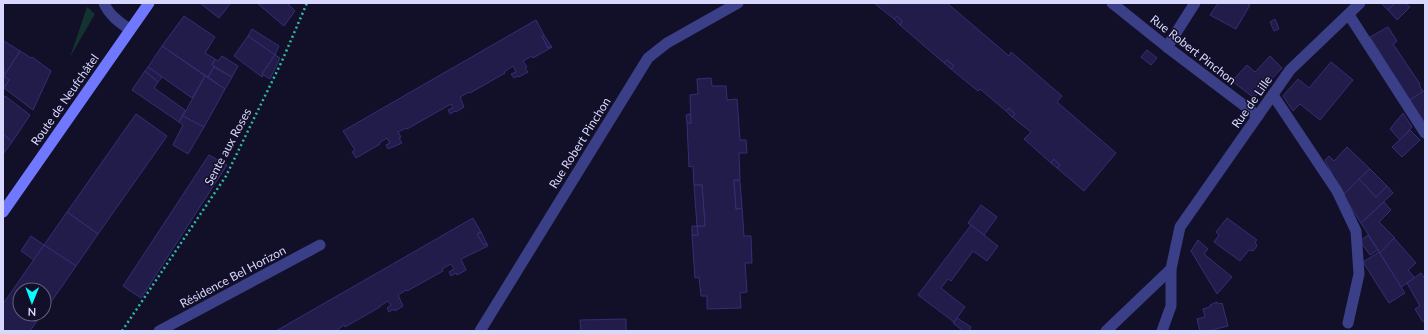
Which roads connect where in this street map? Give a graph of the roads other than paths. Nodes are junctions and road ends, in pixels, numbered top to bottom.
1 (104, 3) edge
2 (149, 3) edge
3 (738, 3) edge
4 (1112, 3) edge
5 (1195, 3) edge
6 (1360, 3) edge
7 (1348, 15) junction
8 (129, 30) junction
9 (1167, 47) junction
10 (1273, 95) junction
11 (1258, 116) junction
12 (1425, 133) edge
13 (3, 212) edge
14 (320, 245) dead end
15 (1171, 269) junction
16 (1348, 323) dead end
17 (159, 331) edge
18 (480, 331) edge
19 (1106, 331) edge
20 (1162, 331) edge

1 - 8 street
2 - 8 main road, Route de Neufchâtel
3 - 18 street, Rue Robert Pinchon
4 - 9 street, Rue Robert Pinchon
5 - 9 street
6 - 7 street, Rue de Lille
7 - 10 street, Rue de Lille
7 - 12 street
8 - 13 main road, Route de Neufchâtel
9 - 11 street, Rue Robert Pinchon
10 - 11 street, Rue de Lille
10 - 16 street
11 - 15 street, Rue de Lille
14 - 17 street, Résidence Bel Horizon
15 - 19 street
15 - 20 street

